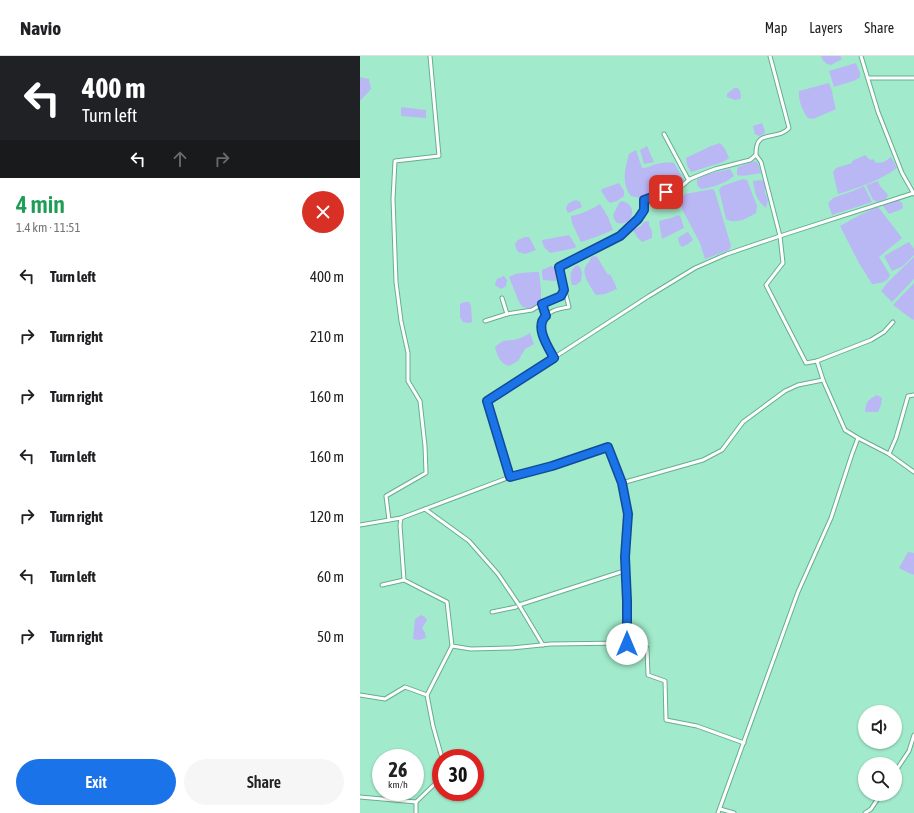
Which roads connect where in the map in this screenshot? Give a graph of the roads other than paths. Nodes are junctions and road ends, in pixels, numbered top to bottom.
1 (430, 56) edge
2 (770, 56) edge
3 (862, 56) edge
4 (868, 78) junction
5 (914, 78) edge
6 (664, 134) dead end
7 (756, 155) junction
8 (690, 179) junction
9 (914, 193) edge
10 (780, 236) junction
11 (564, 290) junction
12 (502, 298) dead end
13 (542, 304) junction
14 (507, 314) junction
15 (546, 316) junction
16 (485, 321) dead end
17 (893, 322) dead end
18 (554, 358) junction
19 (817, 361) junction
20 (823, 380) junction
21 (914, 395) edge
22 (858, 438) junction
23 (889, 454) junction
24 (914, 472) edge
25 (510, 477) junction
26 (622, 483) junction
27 (425, 509) junction
28 (401, 518) junction
29 (390, 520) junction
30 (360, 525) edge
31 (621, 572) dead end
32 (404, 580) junction
33 (382, 585) dead end
34 (517, 606) junction
35 (492, 612) dead end
36 (627, 644) junction
37 (543, 645) junction
38 (452, 646) junction
39 (360, 694) edge
40 (427, 695) junction
41 (914, 735) edge
42 (744, 743) junction
43 (440, 749) edge
44 (902, 762) edge
45 (432, 787) edge
46 (360, 797) edge
47 (876, 801) edge
48 (416, 802) junction
49 (719, 811) edge
50 (416, 813) edge
51 (734, 813) edge
52 (865, 813) edge

1 - 29 street
2 - 7 street
3 - 4 street
4 - 5 street
4 - 9 street
6 - 8 street
7 - 8 street
7 - 10 street
8 - 11 street
9 - 10 street
10 - 18 street
10 - 19 street
11 - 13 street
11 - 15 street
12 - 14 street
13 - 14 street
13 - 15 street
14 - 16 street
15 - 18 street
17 - 19 street
18 - 25 street
19 - 20 street
20 - 22 street
20 - 26 street
21 - 23 street
22 - 23 street
22 - 42 street
23 - 24 street
25 - 26 street
25 - 27 street
26 - 36 street
27 - 28 street
27 - 34 street
28 - 29 street
28 - 32 street
29 - 30 street
31 - 34 street
32 - 33 street
32 - 38 street
34 - 35 street
34 - 37 street
36 - 37 street
36 - 42 street
37 - 38 street
38 - 40 street
39 - 40 street
40 - 43 street
41 - 44 street
42 - 49 street
45 - 48 street
46 - 48 street
47 - 52 street
48 - 50 street
49 - 51 street

